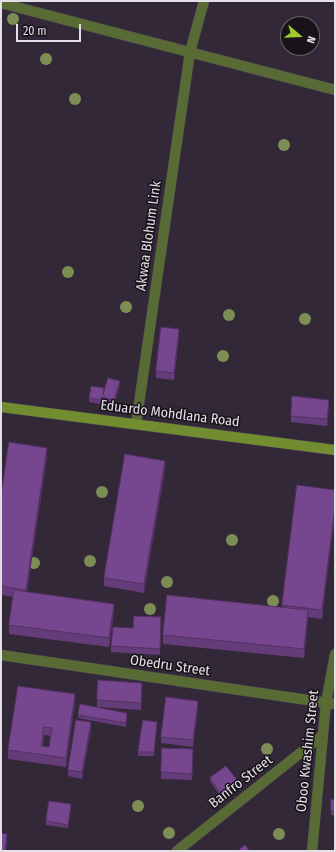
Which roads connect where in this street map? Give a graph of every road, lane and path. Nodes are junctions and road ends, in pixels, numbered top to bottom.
1 (204, 1) edge
2 (1, 3) edge
3 (190, 52) junction
4 (335, 90) edge
5 (1, 407) edge
6 (136, 424) junction
7 (335, 450) edge
8 (335, 654) edge
9 (1, 655) edge
10 (331, 704) edge
11 (323, 735) junction
12 (177, 851) edge
13 (312, 851) edge

1 - 3 street, Akwaa Blohum Link
2 - 3 street
3 - 4 street
3 - 6 street, Akwaa Blohum Link
5 - 6 main road, Eduardo Mohdlana Road
6 - 7 main road, Eduardo Mohdlana Road
8 - 10 street, Oboo Kwashim Street
9 - 10 street, Obedru Street
10 - 11 street, Oboo Kwashim Street
11 - 12 street, Banfro Street
11 - 13 street, Oboo Kwashim Street

